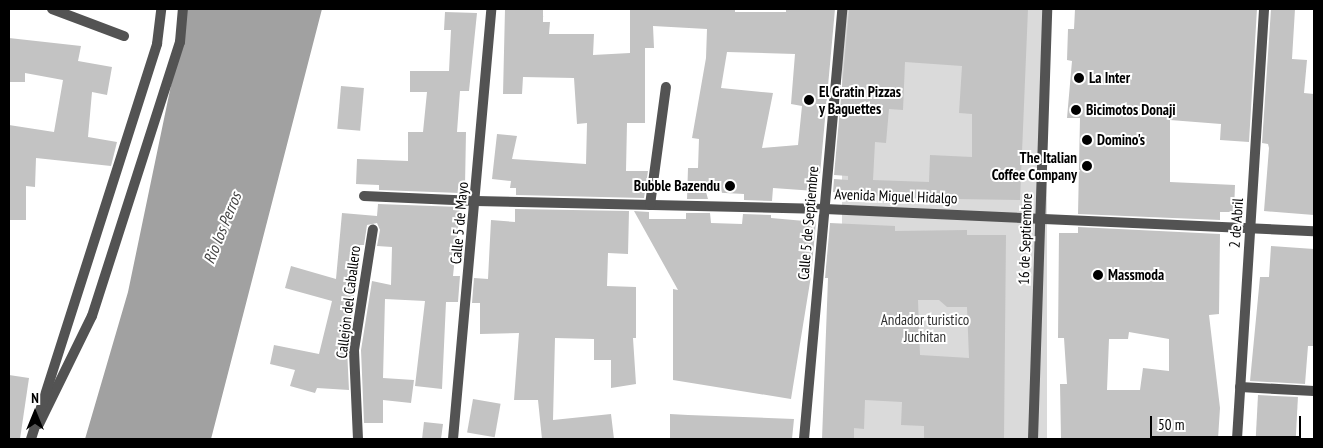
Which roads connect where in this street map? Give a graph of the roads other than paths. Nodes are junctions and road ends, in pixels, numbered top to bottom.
1 (52, 9) edge
2 (161, 9) edge
3 (183, 9) edge
4 (491, 9) edge
5 (842, 9) edge
6 (1047, 9) edge
7 (1264, 9) edge
8 (124, 36) dead end
9 (666, 87) dead end
10 (364, 196) dead end
11 (476, 201) junction
12 (650, 205) junction
13 (825, 209) junction
14 (1040, 217) junction
15 (1250, 227) junction
16 (373, 229) dead end
17 (1314, 231) edge
18 (1240, 387) junction
19 (1314, 391) edge
20 (31, 439) edge
21 (358, 439) edge
22 (453, 439) edge
23 (804, 439) edge
24 (1033, 439) edge
25 (1236, 439) edge

1 - 8 street
2 - 20 street
3 - 20 street
4 - 11 street, Calle 5 de Mayo
5 - 13 street, Calle 5 de Septiembre
6 - 14 street, 16 de Septiembre
7 - 15 street, 2 de Abril
9 - 12 street
10 - 11 street, Avenida Miguel Hidalgo
11 - 12 street, Avenida Miguel Hidalgo
11 - 22 street, Calle 5 de Mayo
12 - 13 street, Avenida Miguel Hidalgo
13 - 14 street, Avenida Miguel Hidalgo
13 - 23 street, Calle 5 de Septiembre
14 - 15 street, Avenida Miguel Hidalgo
14 - 24 street, 16 de Septiembre
15 - 17 street, Avenida Miguel Hidalgo
15 - 18 street, 2 de Abril
16 - 21 street, Callejón del Caballero
18 - 19 street
18 - 25 street, 2 de Abril

